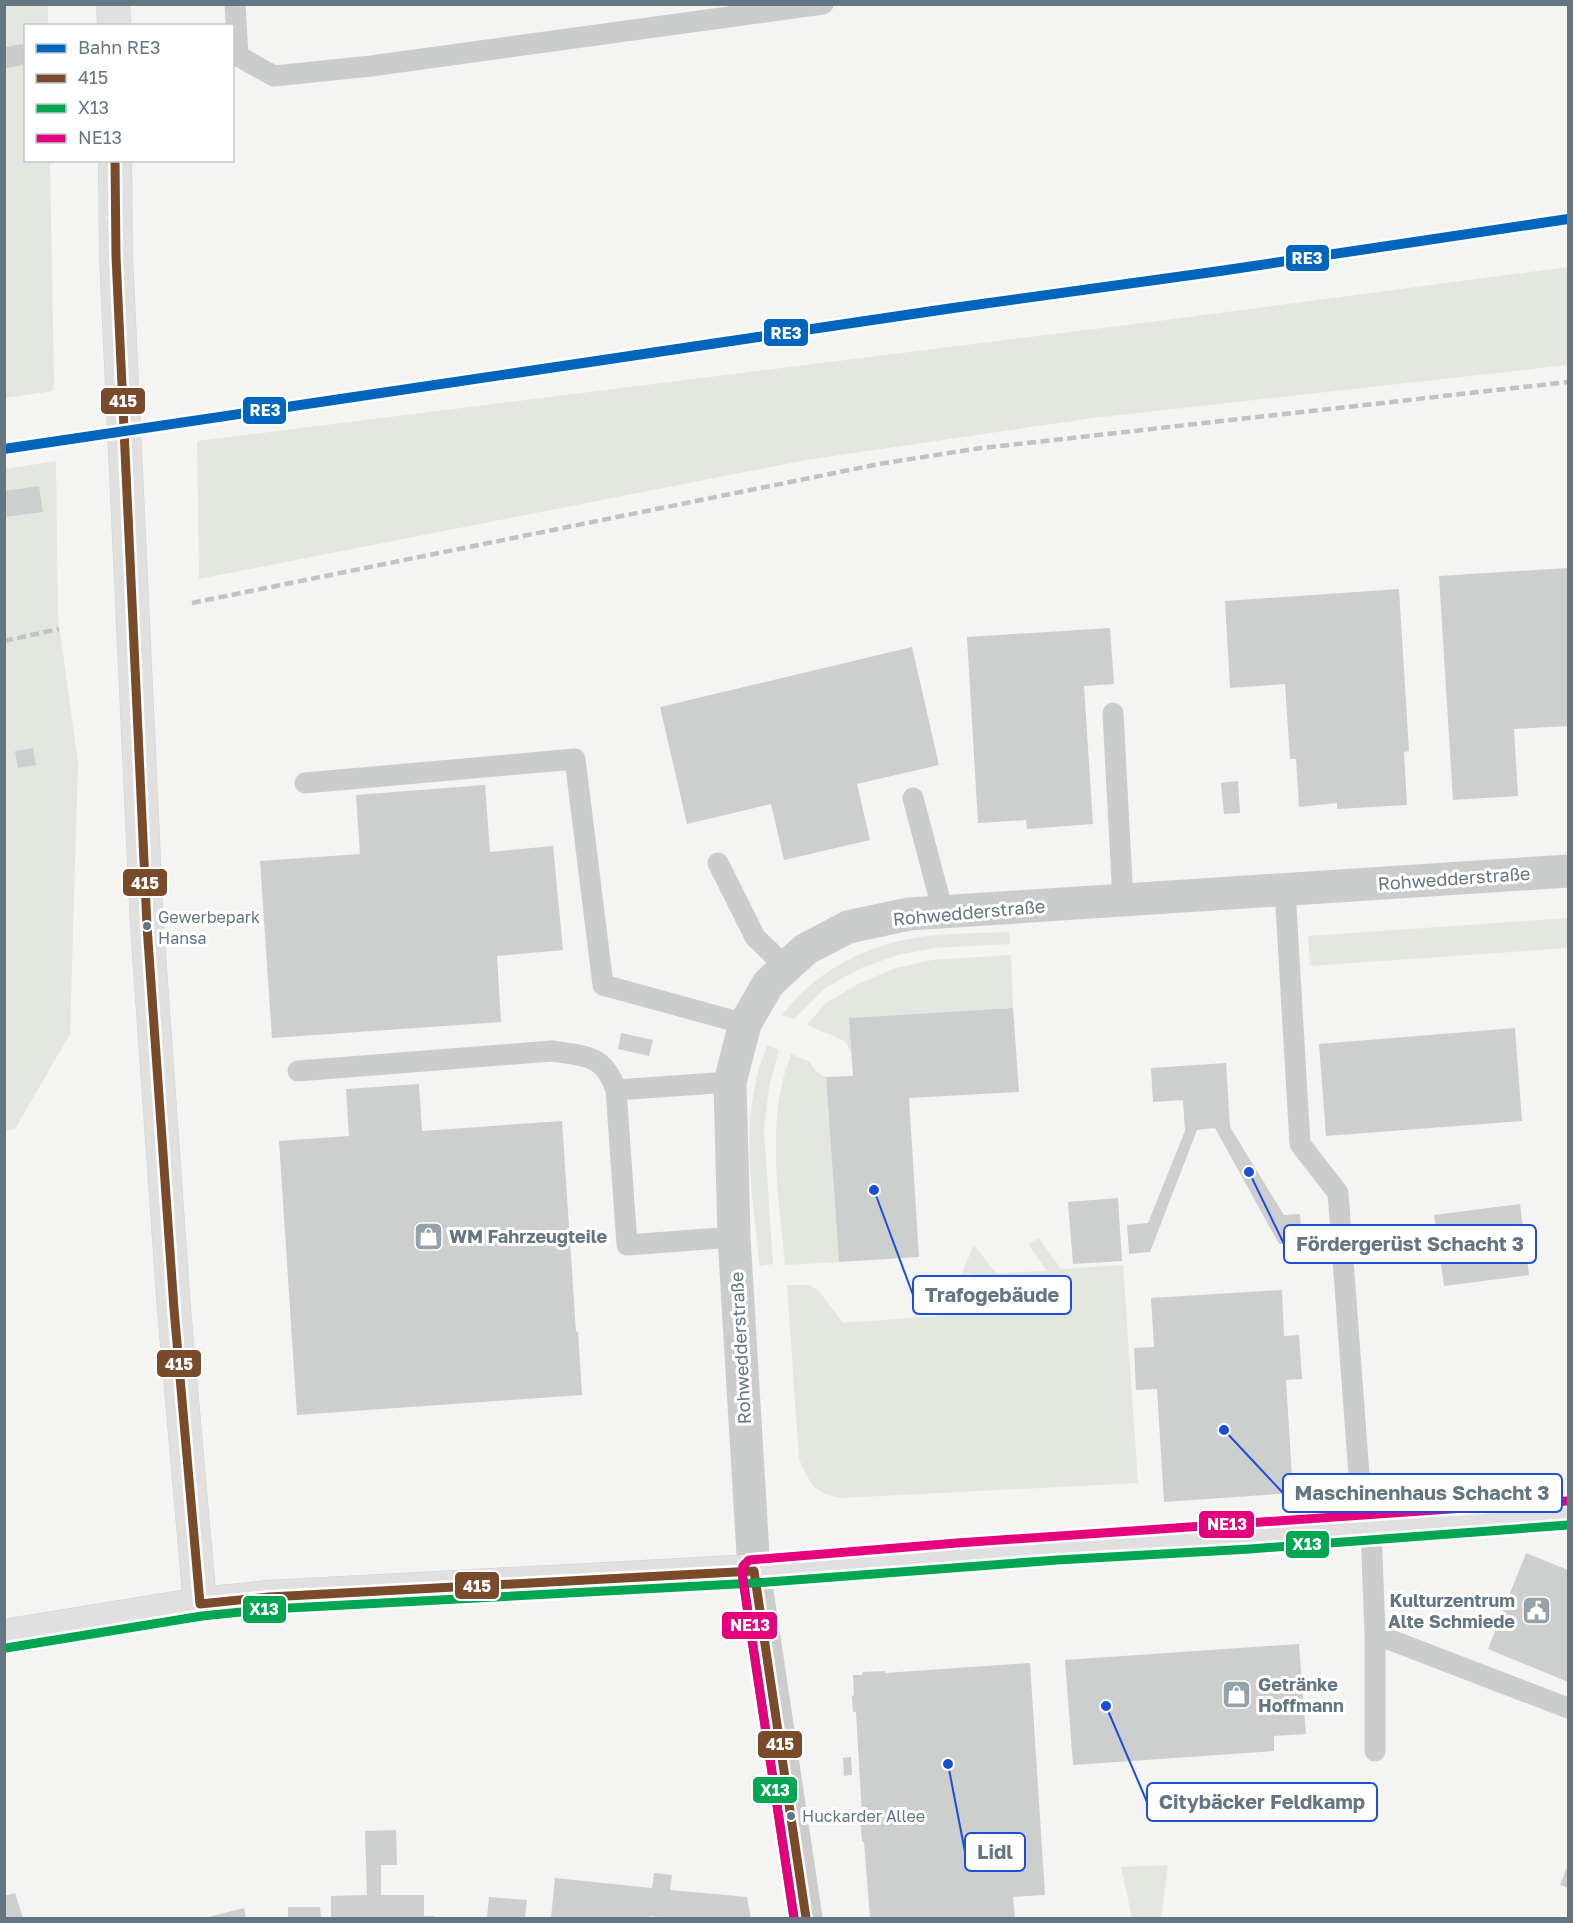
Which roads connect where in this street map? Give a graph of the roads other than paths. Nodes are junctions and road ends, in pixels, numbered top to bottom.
1 (113, 4) edge
2 (235, 4) edge
3 (823, 4) edge
4 (114, 24) edge
5 (24, 54) edge
6 (4, 58) edge
7 (115, 162) edge
8 (1113, 712) dead end
9 (304, 783) dead end
10 (914, 798) dead end
11 (718, 863) dead end
12 (1569, 871) edge
13 (1285, 890) junction
14 (1123, 901) junction
15 (943, 912) junction
16 (786, 967) junction
17 (745, 1024) junction
18 (298, 1071) dead end
19 (730, 1082) junction
20 (616, 1090) junction
21 (734, 1238) junction
22 (1569, 1513) edge
23 (1367, 1528) junction
24 (754, 1571) junction
25 (200, 1604) junction
26 (1375, 1634) junction
27 (4, 1636) edge
28 (1569, 1708) edge
29 (1376, 1752) dead end
30 (806, 1918) edge

1 - 4 main road
2 - 3 lane
5 - 6 lane
7 - 25 main road
8 - 14 lane
9 - 17 lane
10 - 15 lane
11 - 16 lane
12 - 13 street, Rohwedderstraße
13 - 14 street, Rohwedderstraße
13 - 23 lane
14 - 15 street, Rohwedderstraße
15 - 16 street, Rohwedderstraße
16 - 17 street, Rohwedderstraße
17 - 19 street, Rohwedderstraße
18 - 20 lane
19 - 20 lane
19 - 21 street, Rohwedderstraße
20 - 21 lane
21 - 24 street, Rohwedderstraße
22 - 23 main road
23 - 24 main road
23 - 26 lane
24 - 25 main road
24 - 30 street, Rohwedderstraße
25 - 27 main road
26 - 28 lane
26 - 29 lane

